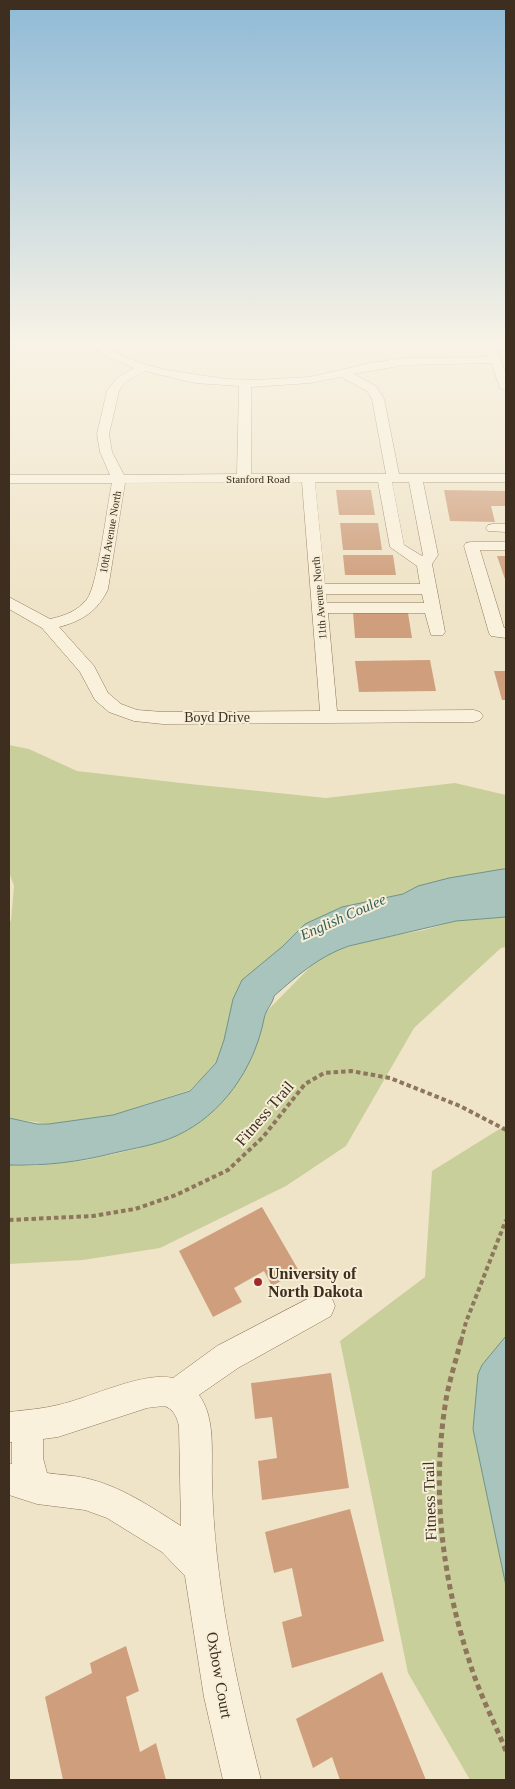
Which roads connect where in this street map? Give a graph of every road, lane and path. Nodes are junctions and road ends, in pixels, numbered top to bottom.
1 (105, 423) edge
2 (245, 423) edge
3 (381, 423) edge
4 (389, 478) junction
5 (414, 478) junction
6 (506, 478) edge
7 (9, 479) edge
8 (119, 479) junction
9 (244, 479) junction
10 (308, 479) junction
11 (506, 546) edge
12 (424, 564) junction
13 (318, 589) junction
14 (428, 589) junction
15 (9, 602) edge
16 (320, 608) junction
17 (432, 608) junction
18 (48, 625) junction
19 (437, 632) dead end
20 (506, 633) edge
21 (474, 716) dead end
22 (329, 717) junction
23 (506, 1130) edge
24 (9, 1220) edge
25 (506, 1220) edge
26 (321, 1306) dead end
27 (177, 1394) junction
28 (19, 1427) edge
29 (17, 1482) edge
30 (201, 1569) junction
31 (506, 1751) edge
32 (242, 1780) edge

1 - 8 street, 10th Avenue North
2 - 9 street
3 - 4 street
4 - 5 street, Stanford Road
4 - 10 street, Stanford Road
4 - 12 street
5 - 6 street, Stanford Road
5 - 12 street
7 - 8 street, Stanford Road
8 - 9 street, Stanford Road
8 - 18 street, 10th Avenue North
9 - 10 street, Stanford Road
10 - 13 street, 11th Avenue North
11 - 20 street
12 - 14 street
13 - 14 street
13 - 16 street, 11th Avenue North
14 - 17 street
15 - 18 street, Boyd Drive
16 - 17 street
16 - 22 street, 11th Avenue North
17 - 19 street
18 - 22 street, Boyd Drive
21 - 22 street, Boyd Drive
23 - 24 path, Fitness Trail
25 - 31 path, Fitness Trail
26 - 27 street
27 - 28 street, Oxbow Court
27 - 30 street, Oxbow Court
28 - 29 street, Oxbow Court
29 - 30 street, Oxbow Court
30 - 32 street, Oxbow Court

